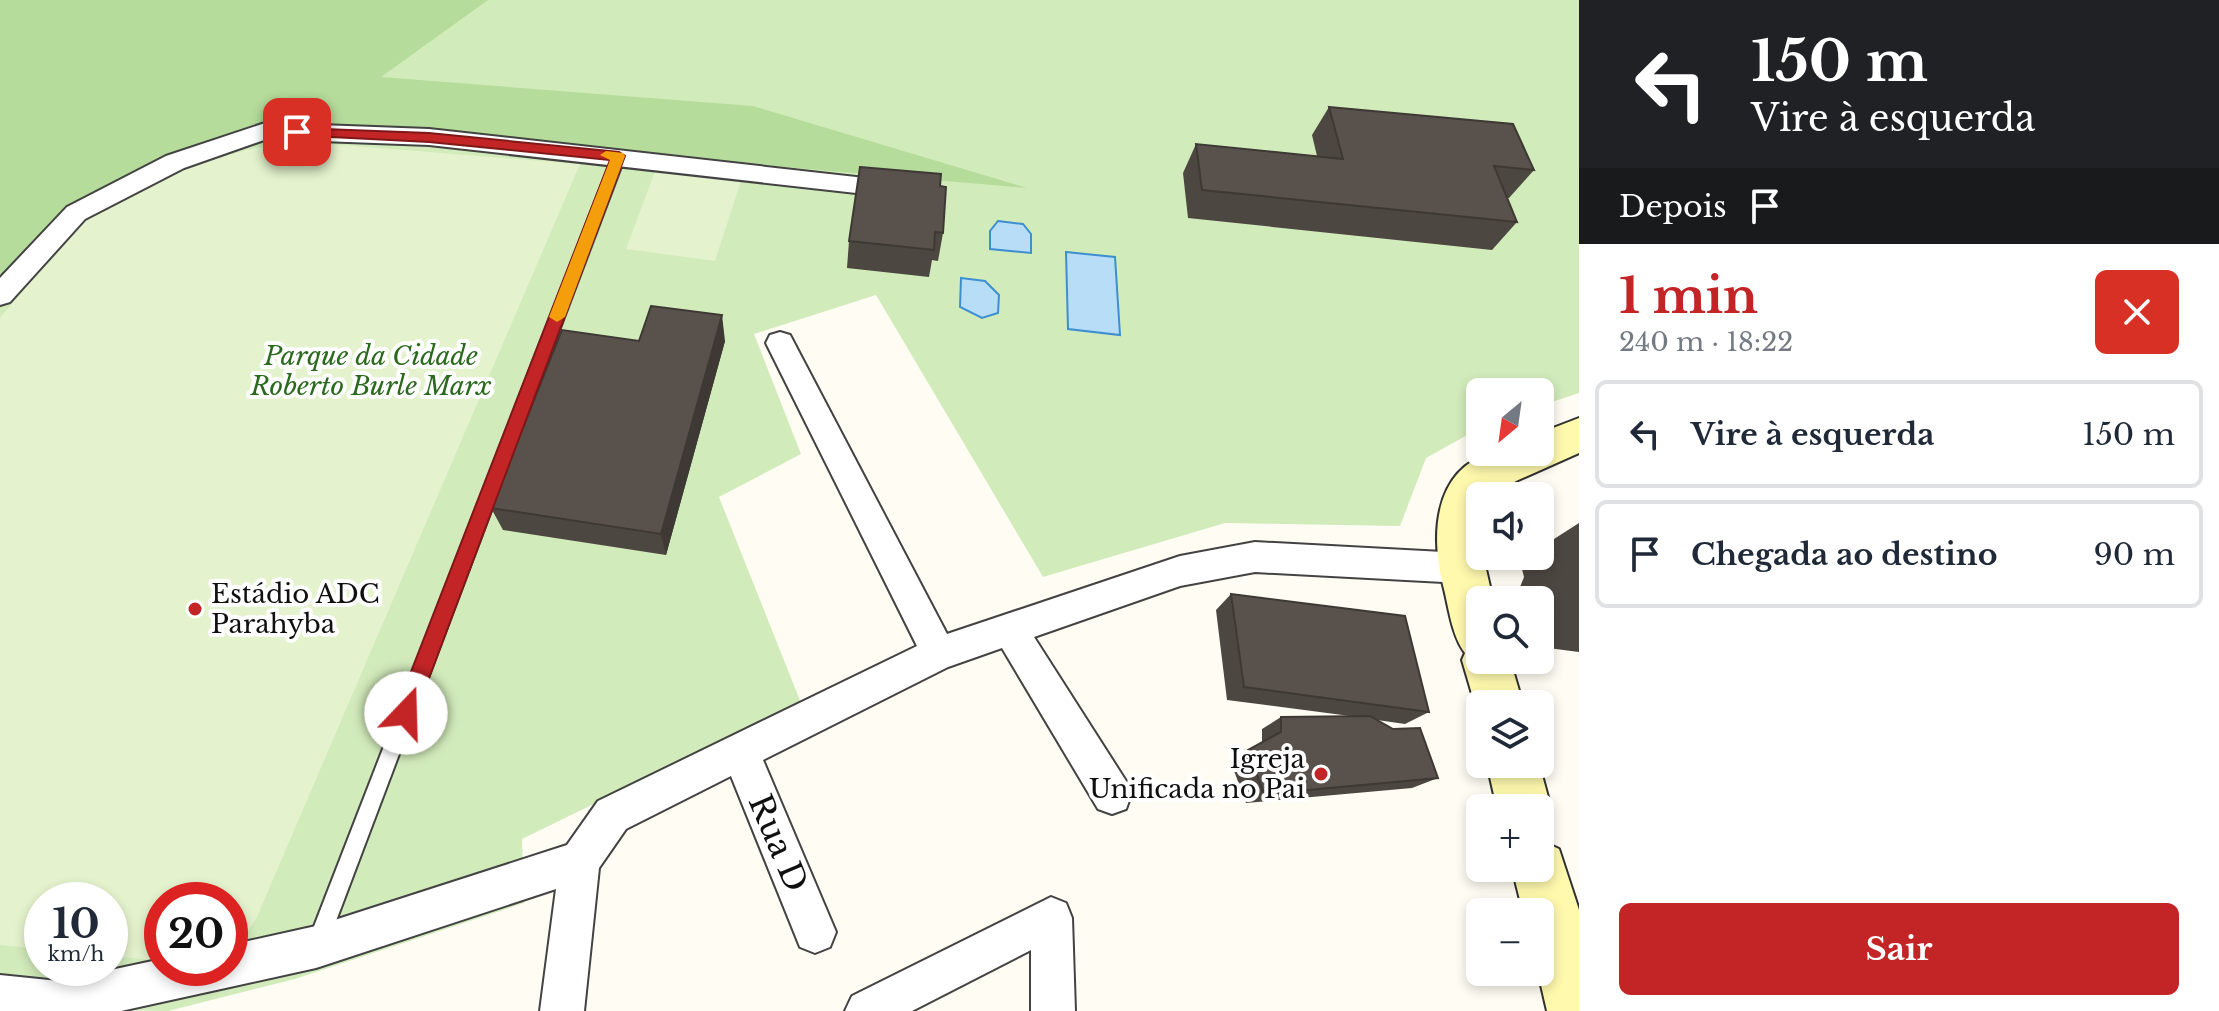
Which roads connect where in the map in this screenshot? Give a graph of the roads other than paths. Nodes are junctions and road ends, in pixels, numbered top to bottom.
1 (619, 156) junction
2 (924, 193) edge
3 (0, 295) edge
4 (780, 343) dead end
5 (1579, 435) edge
6 (1554, 446) edge
7 (1505, 466) edge
8 (1462, 568) junction
9 (1467, 586) edge
10 (1010, 629) junction
11 (939, 653) junction
12 (741, 753) junction
13 (1112, 795) dead end
14 (580, 861) junction
15 (1544, 882) edge
16 (815, 932) dead end
17 (316, 947) junction
18 (248, 962) edge
19 (144, 985) edge
20 (0, 996) edge
21 (562, 1011) edge
22 (867, 1011) edge
23 (1053, 1011) edge
24 (1577, 1011) edge

1 - 2 street
1 - 3 street
1 - 17 lane
4 - 11 street
5 - 6 main road
7 - 8 main road
8 - 9 main road
8 - 10 street
10 - 11 street
10 - 13 street
11 - 12 street
12 - 14 street
12 - 16 street, Rua D
14 - 17 street
14 - 21 street
15 - 24 main road
17 - 18 street
19 - 20 street
22 - 23 street

